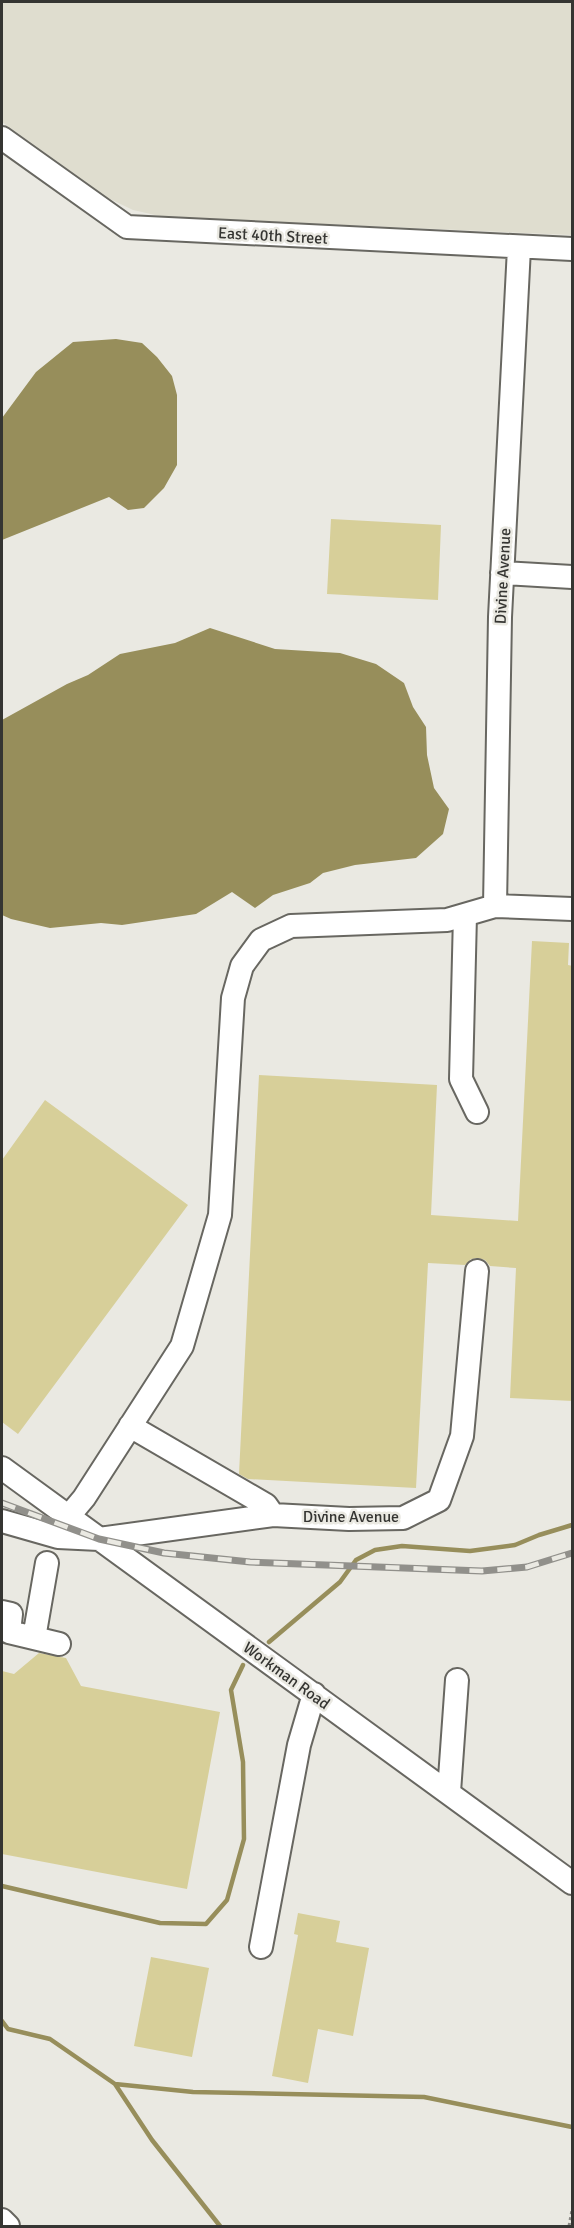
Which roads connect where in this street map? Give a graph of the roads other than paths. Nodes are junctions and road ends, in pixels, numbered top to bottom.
1 (2, 138) edge
2 (519, 248) junction
3 (573, 249) edge
4 (502, 573) junction
5 (573, 577) edge
6 (495, 906) junction
7 (573, 909) edge
8 (465, 915) junction
9 (477, 1112) dead end
10 (477, 1271) dead end
11 (130, 1426) junction
12 (2, 1468) edge
13 (273, 1515) junction
14 (68, 1517) junction
15 (2, 1521) edge
16 (99, 1539) junction
17 (47, 1563) dead end
18 (2, 1612) edge
19 (34, 1638) junction
20 (59, 1644) dead end
21 (457, 1680) dead end
22 (314, 1694) junction
23 (449, 1792) junction
24 (573, 1883) edge
25 (261, 1947) dead end
26 (2, 2220) edge
27 (8, 2226) edge

1 - 2 street, East 40th Street
2 - 3 street, East 40th Street
2 - 4 street, Divine Avenue
4 - 5 street
4 - 6 street, Divine Avenue
6 - 7 street
6 - 8 street
8 - 9 street
8 - 11 street
10 - 13 street, Divine Avenue
11 - 13 street
11 - 14 street
12 - 14 street, Workman Road
13 - 16 street, Divine Avenue
14 - 16 street, Workman Road
15 - 16 street, Divine Avenue
16 - 22 street, Workman Road
17 - 19 street
18 - 19 street
19 - 20 street
21 - 23 street
22 - 23 street, Workman Road
22 - 25 street
23 - 24 street, Workman Road
26 - 27 street

